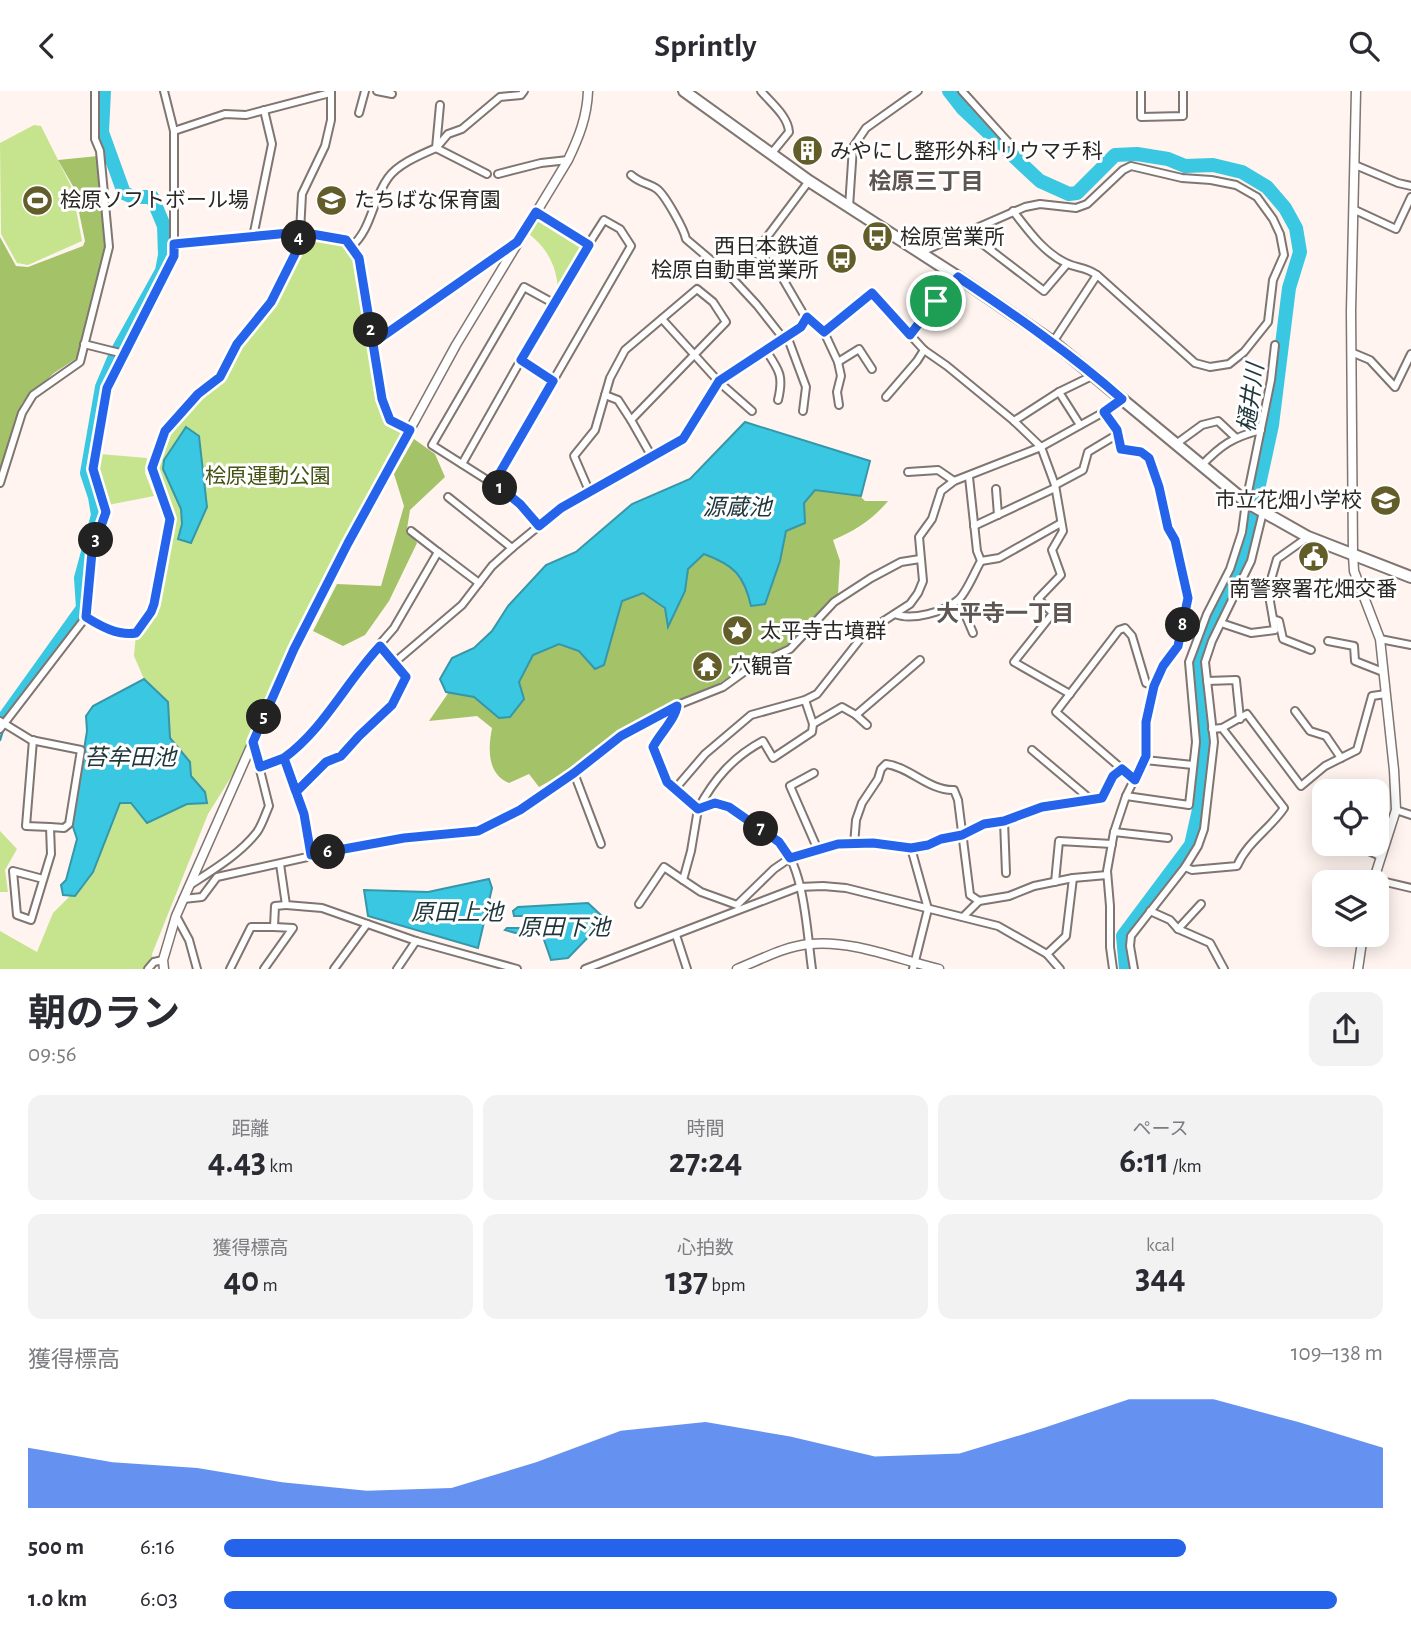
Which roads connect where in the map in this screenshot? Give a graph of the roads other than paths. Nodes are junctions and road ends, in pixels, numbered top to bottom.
1 (95, 91) edge
2 (164, 91) edge
3 (365, 91) edge
4 (377, 91) edge
5 (524, 91) edge
6 (588, 91) edge
7 (684, 91) edge
8 (761, 91) edge
9 (918, 91) edge
10 (962, 91) edge
11 (1141, 91) edge
12 (1183, 91) edge
13 (1356, 91) edge
14 (330, 92) edge
15 (392, 94) dead end
16 (440, 105) dead end
17 (264, 110) junction
18 (359, 113) dead end
19 (174, 131) junction
20 (1009, 143) dead end
21 (436, 148) junction
22 (771, 154) junction
23 (568, 160) junction
24 (1355, 165) junction
25 (487, 174) dead end
26 (498, 174) dead end
27 (631, 175) dead end
28 (809, 181) junction
29 (1411, 186) edge
30 (1411, 197) edge
31 (849, 207) junction
32 (1355, 210) junction
33 (1013, 211) junction
34 (536, 212) junction
35 (300, 232) junction
36 (967, 232) junction
37 (253, 237) junction
38 (517, 242) junction
39 (174, 244) junction
40 (589, 245) junction
41 (351, 247) junction
42 (919, 253) junction
43 (1067, 264) junction
44 (1097, 275) junction
45 (958, 277) junction
46 (553, 303) junction
47 (807, 317) junction
48 (662, 319) junction
49 (824, 332) junction
50 (910, 335) junction
51 (785, 337) junction
52 (1052, 342) junction
53 (373, 343) junction
54 (84, 344) junction
55 (1275, 345) dead end
56 (765, 349) junction
57 (924, 351) junction
58 (1352, 352) junction
59 (694, 353) junction
60 (123, 354) junction
61 (1411, 354) edge
62 (521, 360) junction
63 (838, 362) junction
64 (872, 369) dead end
65 (1094, 375) junction
66 (553, 381) junction
67 (719, 381) junction
68 (1059, 392) junction
69 (605, 395) junction
70 (886, 397) dead end
71 (1122, 399) junction
72 (778, 400) dead end
73 (839, 405) dead end
74 (752, 411) dead end
75 (803, 411) dead end
76 (1104, 412) junction
77 (631, 420) junction
78 (1014, 421) junction
79 (1080, 425) junction
80 (410, 430) junction
81 (1261, 430) junction
82 (1118, 434) junction
83 (1235, 437) junction
84 (1176, 444) junction
85 (1041, 447) junction
86 (652, 457) junction
87 (462, 464) junction
88 (1201, 465) junction
89 (908, 472) dead end
90 (969, 477) junction
91 (954, 481) junction
92 (0, 484) edge
93 (497, 486) junction
94 (1055, 487) junction
95 (996, 489) dead end
96 (590, 492) junction
97 (448, 497) dead end
98 (1246, 502) junction
99 (1263, 512) junction
100 (998, 515) junction
101 (1061, 523) junction
102 (539, 526) junction
103 (974, 526) junction
104 (411, 531) dead end
105 (1308, 537) junction
106 (512, 548) junction
107 (438, 552) junction
108 (1353, 555) junction
109 (920, 559) junction
110 (981, 561) junction
111 (1411, 577) edge
112 (479, 583) junction
113 (959, 600) junction
114 (895, 614) junction
115 (86, 617) junction
116 (1273, 619) junction
117 (1222, 623) junction
118 (136, 633) joint
119 (973, 633) dead end
120 (1380, 639) junction
121 (1328, 641) dead end
122 (1411, 645) edge
123 (380, 646) junction
124 (1311, 650) dead end
125 (920, 660) dead end
126 (395, 661) junction
127 (1383, 672) junction
128 (1207, 681) junction
129 (1154, 686) junction
130 (1386, 694) junction
131 (1070, 695) junction
132 (805, 700) junction
133 (677, 706) junction
134 (1295, 711) dead end
135 (856, 715) junction
136 (1240, 719) junction
137 (1, 725) edge
138 (813, 725) junction
139 (867, 725) dead end
140 (1222, 728) junction
141 (1212, 729) junction
142 (33, 740) junction
143 (253, 742) junction
144 (1032, 750) dead end
145 (284, 758) junction
146 (1341, 758) junction
147 (1145, 760) junction
148 (1193, 765) junction
149 (260, 767) junction
150 (1122, 769) junction
151 (574, 773) junction
152 (814, 773) dead end
153 (1135, 780) junction
154 (675, 789) junction
155 (296, 792) junction
156 (1126, 796) junction
157 (1089, 799) junction
158 (698, 809) junction
159 (1396, 810) junction
160 (1411, 814) edge
161 (1004, 821) junction
162 (50, 827) junction
163 (1389, 830) edge
164 (1114, 832) junction
165 (962, 835) junction
166 (1168, 838) dead end
167 (601, 844) dead end
168 (1112, 844) junction
169 (855, 845) junction
170 (911, 848) junction
171 (817, 850) junction
172 (311, 855) junction
173 (1380, 856) edge
174 (790, 858) junction
175 (281, 864) junction
176 (1185, 867) junction
177 (1376, 870) edge
178 (1006, 873) dead end
179 (1107, 875) junction
180 (1073, 878) junction
181 (43, 879) junction
182 (683, 880) junction
183 (1055, 882) junction
184 (1389, 884) edge
185 (190, 885) junction
186 (799, 887) junction
187 (1411, 888) edge
188 (183, 899) junction
189 (979, 901) junction
190 (639, 904) dead end
191 (1201, 904) dead end
192 (286, 905) junction
193 (928, 909) junction
194 (1150, 911) junction
195 (176, 916) junction
196 (963, 917) junction
197 (367, 924) junction
198 (274, 927) junction
199 (1178, 929) junction
200 (676, 935) junction
201 (416, 941) junction
202 (808, 944) junction
203 (1361, 947) edge
204 (1047, 954) junction
205 (163, 964) edge
206 (913, 966) edge
207 (148, 969) edge
208 (197, 969) edge
209 (230, 969) edge
210 (264, 969) edge
211 (334, 969) edge
212 (397, 969) edge
213 (517, 969) edge
214 (585, 969) edge
215 (687, 969) edge
216 (737, 969) edge
217 (812, 969) edge
218 (939, 969) edge
219 (1060, 969) edge
220 (1113, 969) edge
221 (1134, 969) edge
222 (1224, 969) edge
223 (1357, 969) edge

1 - 54 street
2 - 19 street
3 - 18 street
4 - 15 street
5 - 21 street
6 - 23 street
7 - 22 main road
8 - 22 street
9 - 31 street
10 - 20 street
11 - 12 street
13 - 24 street
14 - 17 street
14 - 35 street
16 - 21 street
17 - 19 street
17 - 37 street
19 - 39 street
21 - 25 street
21 - 41 street
22 - 28 main road
23 - 26 street
23 - 34 street
24 - 29 street
24 - 32 street
27 - 51 street
28 - 31 main road
28 - 47 street
30 - 32 street
31 - 42 main road
32 - 58 street
33 - 36 street
33 - 43 street
33 - 44 street
34 - 38 street
34 - 40 street
35 - 37 street
35 - 41 street
35 - 118 street
36 - 42 street
36 - 43 street
37 - 39 street
38 - 53 street
38 - 80 street
39 - 60 street
40 - 46 street
40 - 66 street
41 - 53 street
42 - 45 main road
43 - 44 street
44 - 52 street
45 - 50 street
45 - 52 main road
46 - 62 street
46 - 87 street
47 - 49 street
47 - 51 street
48 - 59 street
48 - 59 street
48 - 69 street
49 - 50 street
49 - 63 street
50 - 57 street
51 - 56 street
51 - 75 street
52 - 65 main road
53 - 80 street
54 - 60 street
54 - 92 street
55 - 81 street
56 - 67 street
56 - 72 street
57 - 70 street
57 - 78 street
58 - 61 street
58 - 108 street
59 - 67 street
59 - 77 street
60 - 115 street
62 - 66 street
62 - 87 street
63 - 64 street
63 - 73 street
65 - 68 street
65 - 71 main road
66 - 93 street
67 - 74 street
67 - 86 street
68 - 78 street
68 - 79 street
69 - 77 street
69 - 96 street
71 - 76 street
71 - 84 main road
76 - 79 street
76 - 82 street
77 - 86 street
78 - 85 street
79 - 85 street
80 - 143 street
81 - 83 street
81 - 98 street
82 - 94 street
82 - 129 street
83 - 84 street
83 - 88 street
84 - 88 main road
85 - 90 street
85 - 94 street
86 - 96 street
87 - 93 street
88 - 98 main road
89 - 91 street
90 - 91 street
90 - 103 street
91 - 109 street
93 - 102 street
94 - 100 street
94 - 101 street
95 - 100 street
96 - 102 street
97 - 106 street
98 - 99 main road
98 - 148 street
99 - 105 main road
99 - 117 street
100 - 103 street
101 - 110 street
101 - 131 street
102 - 106 street
103 - 110 street
104 - 107 street
105 - 108 main road
105 - 116 street
106 - 112 street
107 - 112 street
107 - 123 street
108 - 111 main road
108 - 120 street
109 - 114 street
109 - 133 street
110 - 113 street
112 - 126 street
113 - 114 street
113 - 119 street
114 - 132 street
115 - 118 street
115 - 137 street
116 - 117 street
116 - 124 street
117 - 128 street
120 - 122 street
120 - 127 street
121 - 127 street
123 - 126 street
123 - 145 street
125 - 135 street
126 - 155 street
127 - 130 street
128 - 136 street
128 - 141 street
129 - 131 street
129 - 147 street
130 - 146 street
130 - 159 street
131 - 150 street
132 - 138 street
132 - 154 street
133 - 151 street
133 - 154 street
134 - 146 street
135 - 138 street
135 - 139 street
136 - 140 street
136 - 146 street
137 - 142 street
138 - 158 street
140 - 141 street
140 - 176 street
141 - 176 street
142 - 162 street
142 - 162 street
143 - 149 street
143 - 185 street
144 - 157 street
145 - 149 street
145 - 155 street
147 - 148 street
147 - 153 street
148 - 156 street
149 - 185 street
150 - 153 street
150 - 157 street
151 - 167 street
151 - 172 street
152 - 171 street
153 - 156 street
154 - 158 street
155 - 172 street
156 - 164 street
157 - 161 street
158 - 174 street
158 - 182 street
159 - 160 street
159 - 163 street
161 - 165 street
161 - 178 street
162 - 181 street
164 - 166 street
164 - 168 street
165 - 169 street
165 - 170 street
165 - 189 street
168 - 179 street
168 - 183 street
169 - 170 street
169 - 171 street
170 - 193 street
171 - 174 street
172 - 175 street
173 - 177 street
174 - 182 street
174 - 186 street
175 - 188 street
175 - 192 street
176 - 194 street
179 - 180 street
179 - 220 street
180 - 183 street
180 - 204 street
181 - 181 street
182 - 190 street
183 - 189 street
184 - 187 street
185 - 188 street
186 - 193 street
186 - 200 street
186 - 202 street
188 - 195 street
189 - 196 street
191 - 199 street
192 - 197 street
192 - 198 street
193 - 196 street
193 - 206 street
194 - 199 street
194 - 221 street
195 - 205 street
195 - 208 street
196 - 204 street
197 - 201 street
197 - 211 street
198 - 209 street
198 - 210 street
199 - 222 street
200 - 214 street
200 - 215 street
201 - 212 street
201 - 213 street
202 - 206 street
202 - 216 street
202 - 217 street
203 - 223 street
204 - 219 street
205 - 207 street
206 - 218 street

